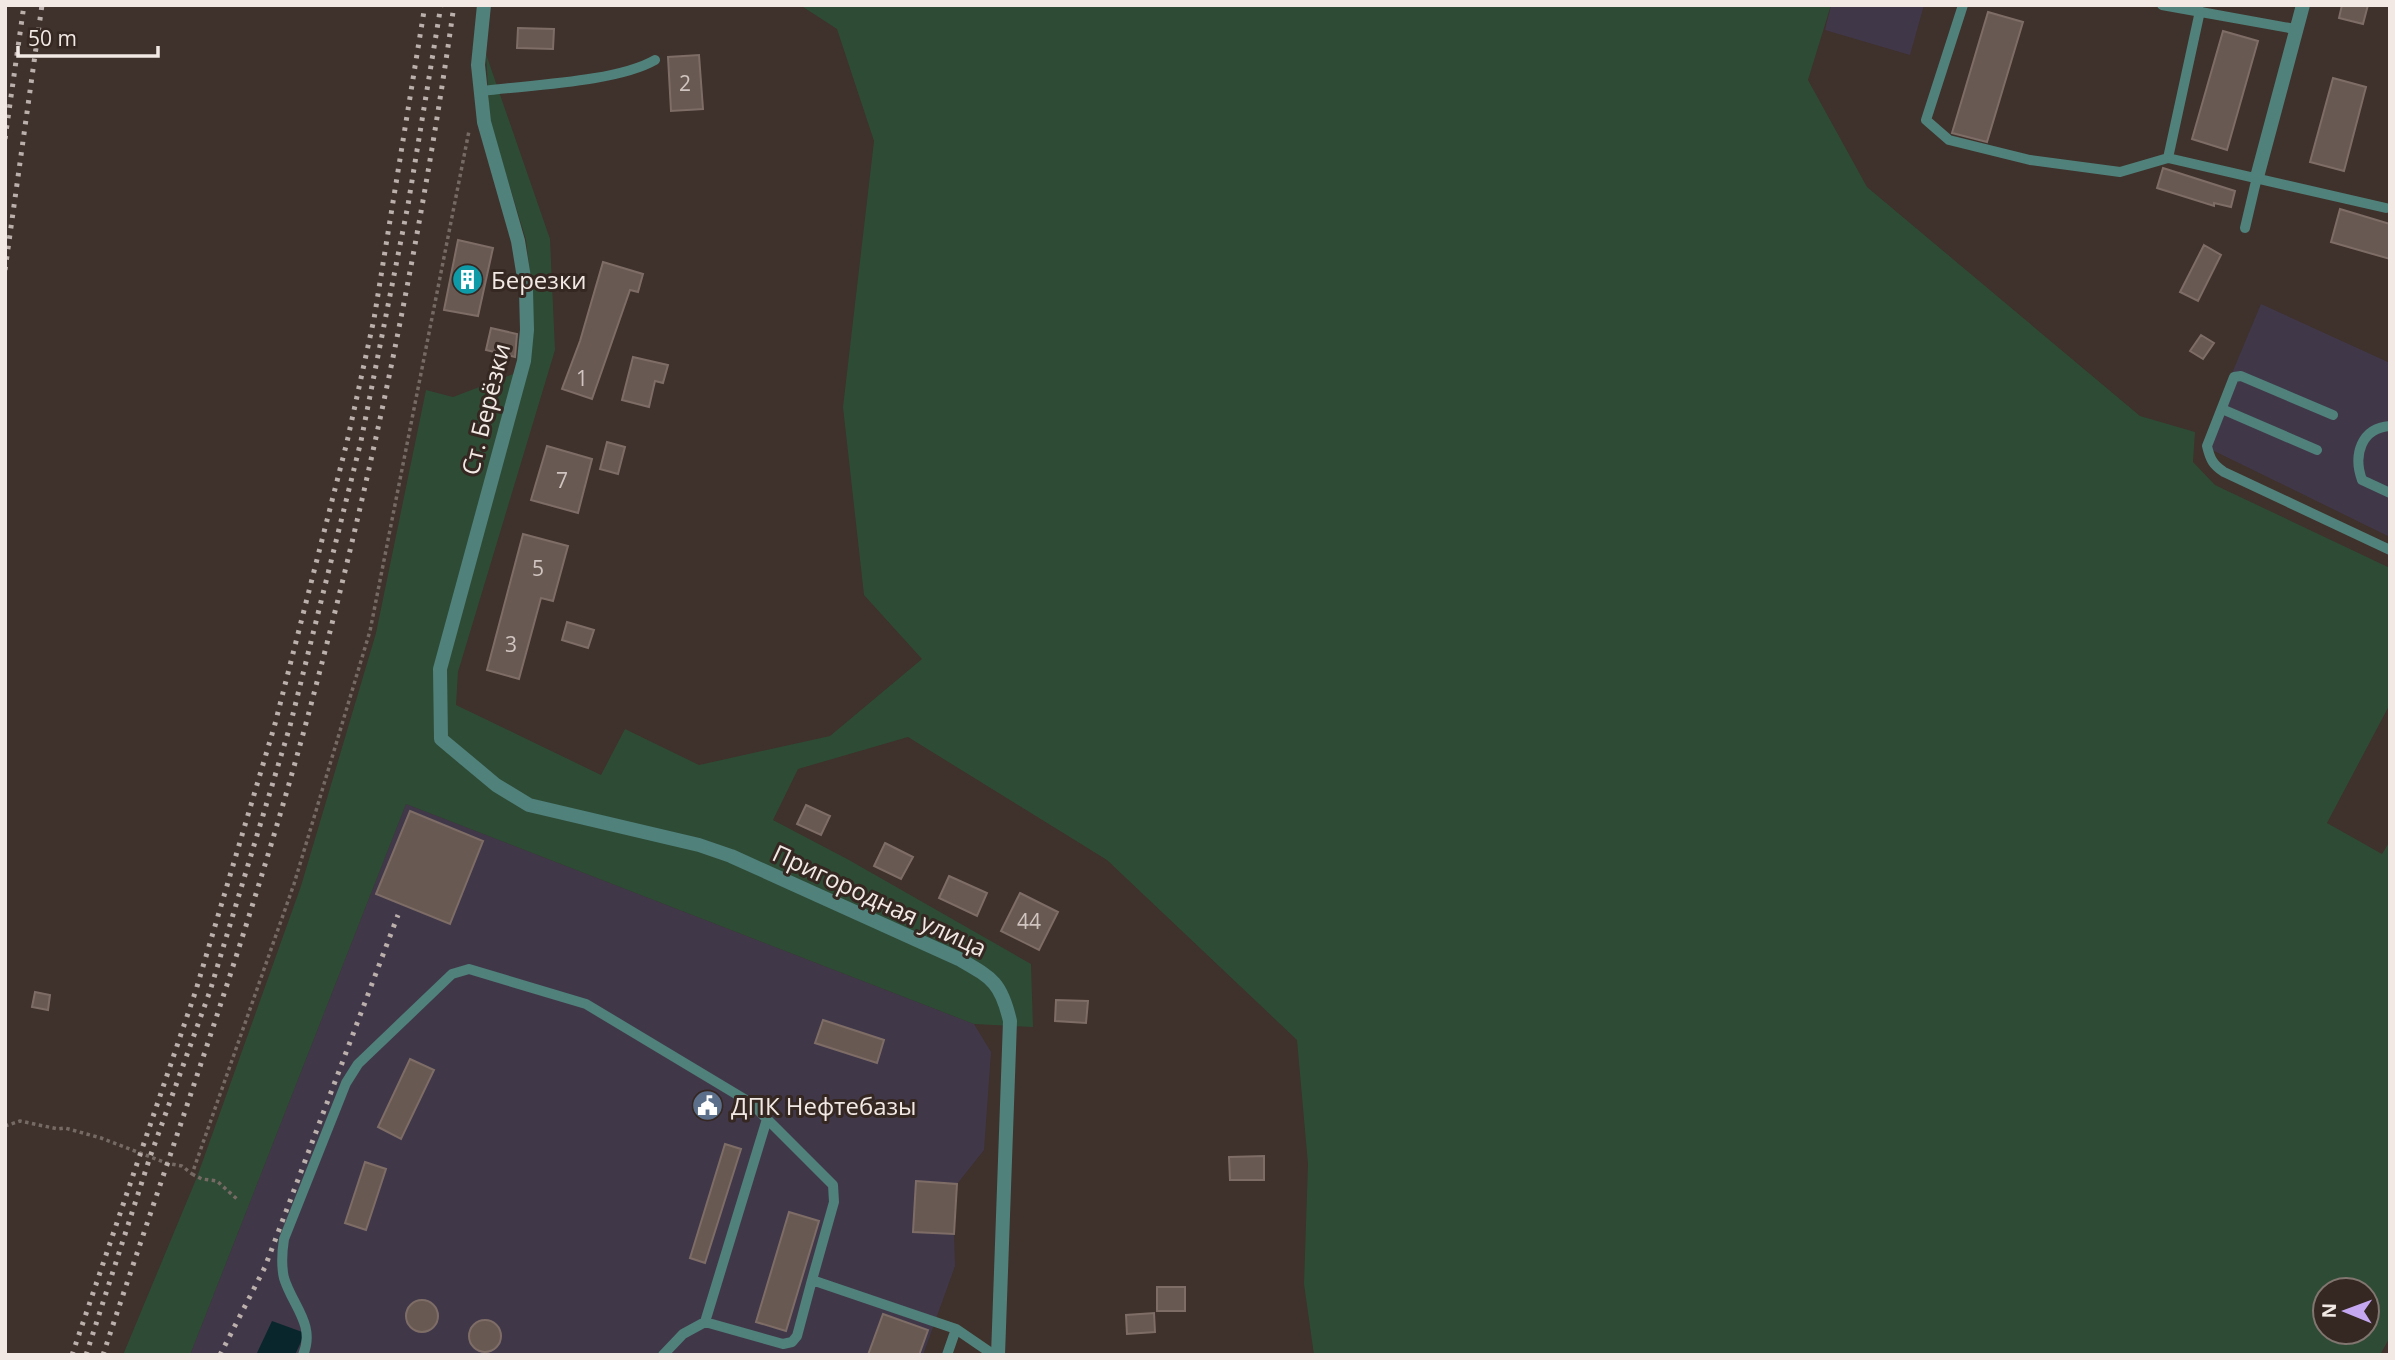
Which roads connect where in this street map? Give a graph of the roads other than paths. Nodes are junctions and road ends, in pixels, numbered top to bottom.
1 (484, 5) edge
2 (1963, 5) edge
3 (2162, 5) edge
4 (2303, 5) edge
5 (2200, 11) junction
6 (2295, 29) junction
7 (655, 60) dead end
8 (482, 91) junction
9 (2168, 158) junction
10 (2257, 177) junction
11 (2386, 208) dead end
12 (2245, 228) dead end
13 (2222, 409) junction
14 (2333, 415) dead end
15 (2390, 426) edge
16 (2317, 450) dead end
17 (2390, 493) edge
18 (2390, 550) edge
19 (441, 739) joint
20 (767, 1119) junction
21 (813, 1280) junction
22 (705, 1322) junction
23 (956, 1329) junction
24 (303, 1355) edge
25 (663, 1355) edge
26 (947, 1355) edge
27 (996, 1355) edge

1 - 8 street, Ст. Берёзки
2 - 9 lane
3 - 5 lane
4 - 6 street
5 - 6 lane
5 - 9 lane
6 - 10 street
7 - 8 lane
8 - 19 street, Ст. Берёзки
9 - 10 lane
10 - 11 lane
10 - 12 lane
13 - 14 lane
13 - 16 lane
13 - 18 lane
15 - 17 lane
19 - 27 street, Пригородная улица
20 - 21 lane
20 - 22 lane
20 - 24 lane
21 - 22 lane
21 - 23 lane
22 - 25 lane
23 - 26 lane
23 - 27 lane

